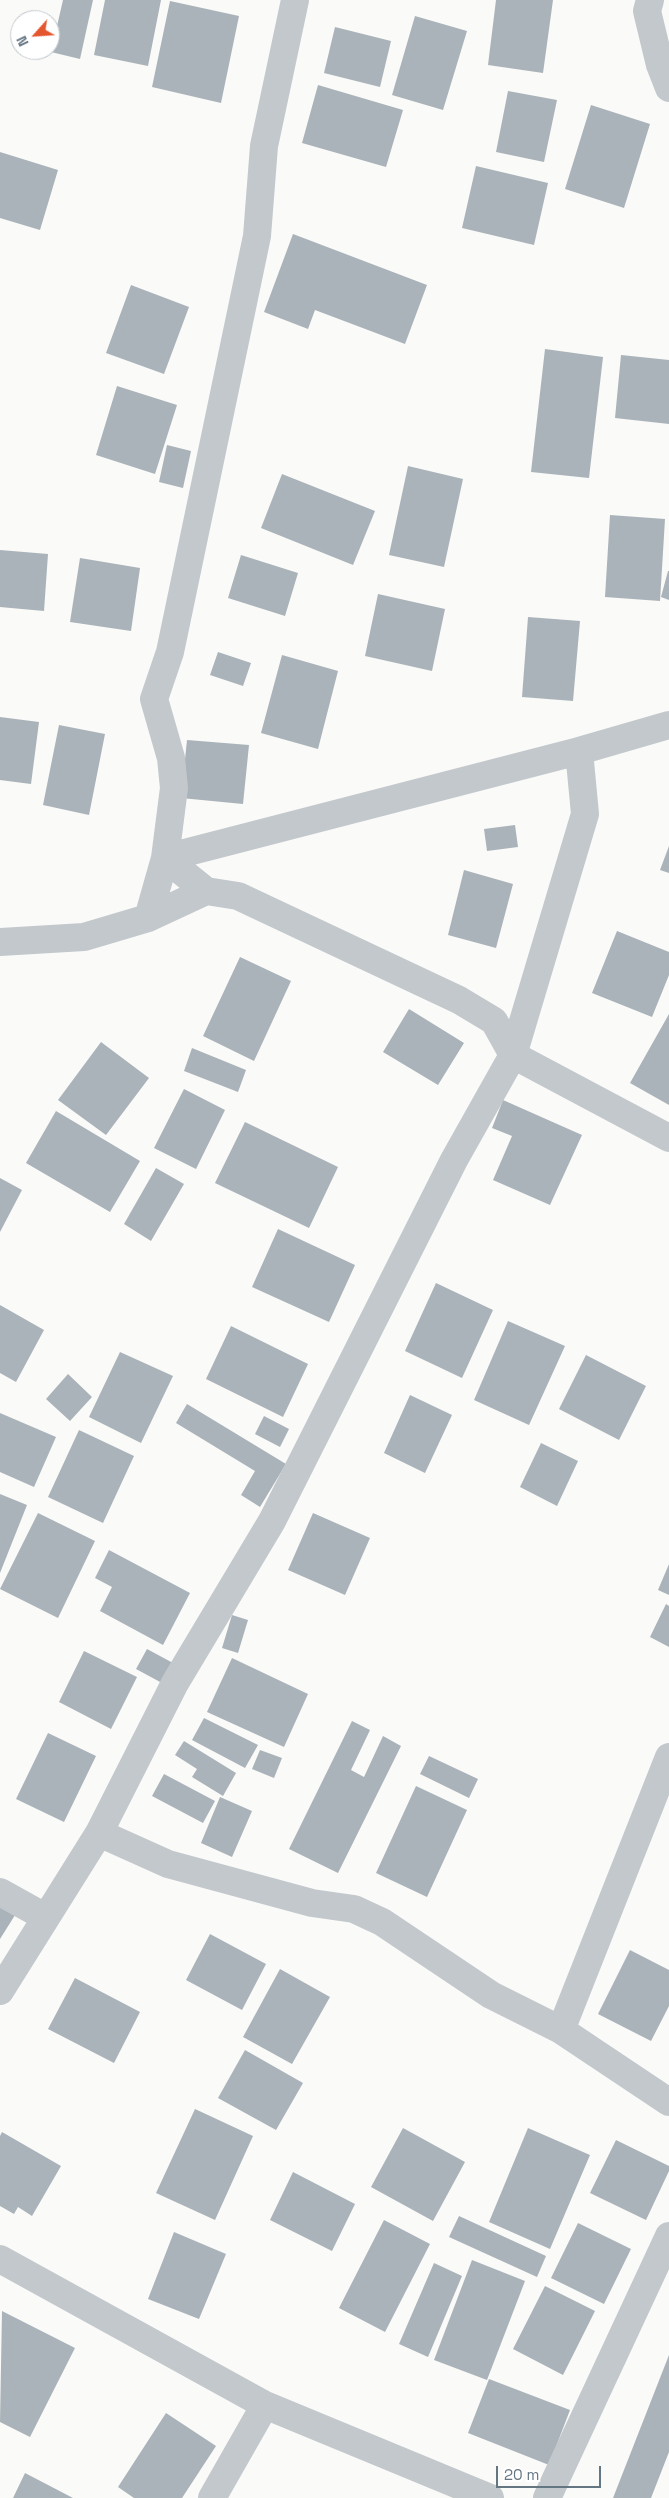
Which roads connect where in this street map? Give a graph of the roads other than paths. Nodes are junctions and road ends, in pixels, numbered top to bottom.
1 (295, 0) edge
2 (650, 0) edge
3 (669, 88) edge
4 (669, 724) edge
5 (579, 751) junction
6 (165, 858) junction
7 (206, 891) junction
8 (148, 918) junction
9 (4, 945) edge
10 (513, 1055) junction
11 (669, 1138) edge
12 (669, 1757) edge
13 (99, 1834) junction
14 (0, 1892) edge
15 (45, 1917) junction
16 (0, 1991) edge
17 (561, 2030) junction
18 (669, 2102) edge
19 (669, 2236) edge
20 (0, 2259) edge
21 (265, 2406) junction
22 (212, 2498) edge
23 (490, 2498) edge
24 (547, 2498) edge

1 - 6 street
2 - 3 street
4 - 5 street
5 - 6 street
5 - 10 street
6 - 7 street
6 - 8 street
7 - 8 street
7 - 10 street
8 - 9 street
10 - 11 street
10 - 13 street
12 - 17 street
13 - 15 street
13 - 17 street
14 - 15 street
15 - 16 street
17 - 18 street
19 - 24 street
20 - 21 street
21 - 22 street
21 - 23 street

